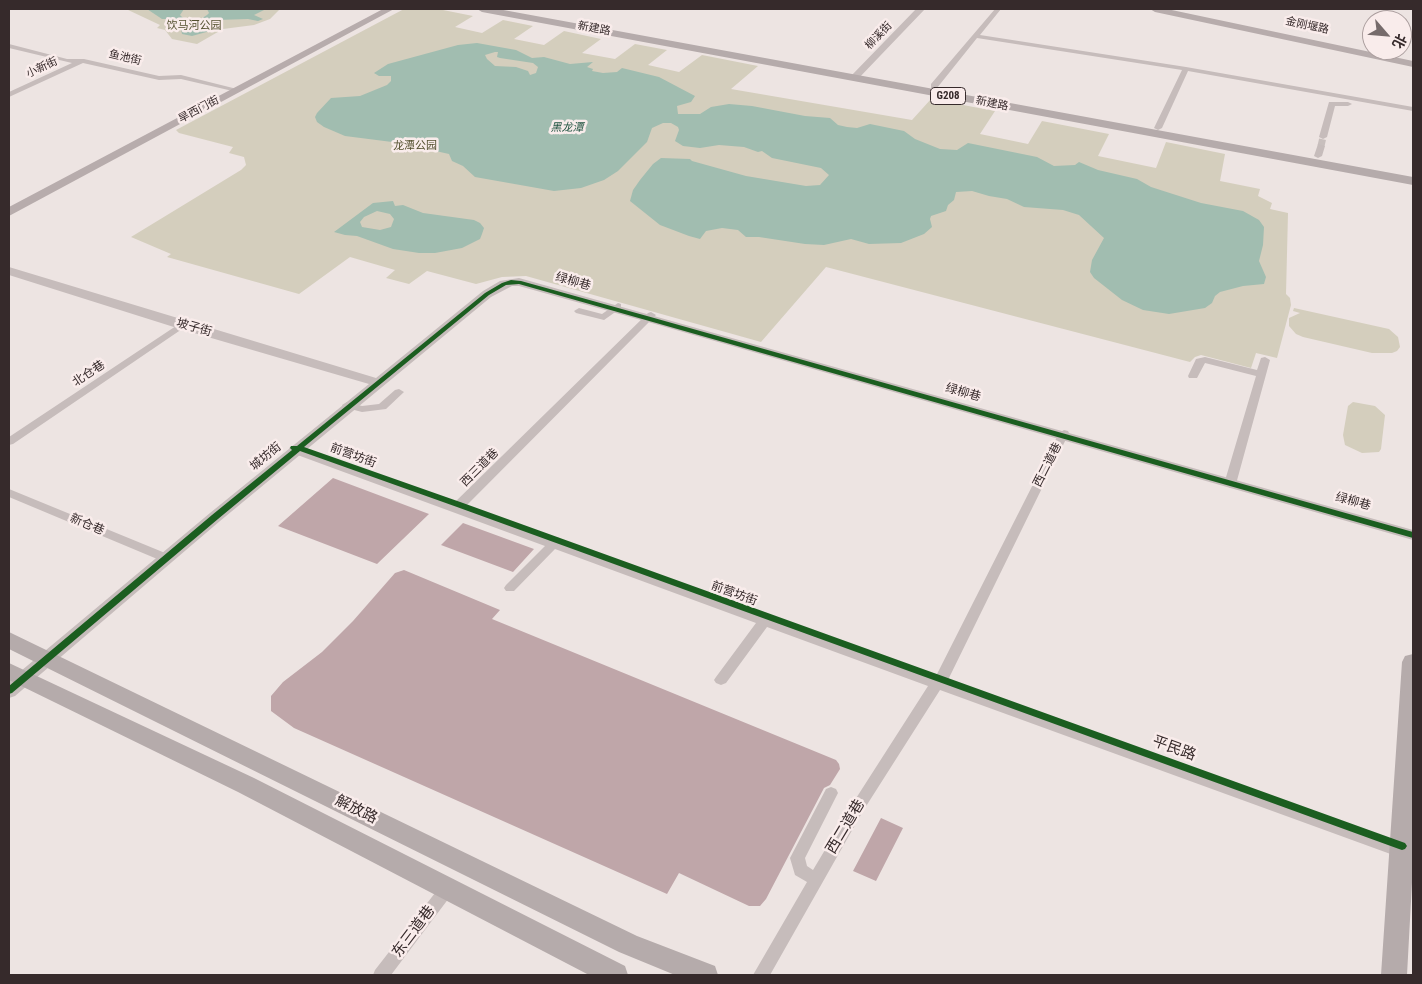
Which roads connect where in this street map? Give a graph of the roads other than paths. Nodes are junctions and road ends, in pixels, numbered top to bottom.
1 (380, 9) edge
2 (388, 9) edge
3 (482, 9) edge
4 (508, 9) edge
5 (912, 9) edge
6 (921, 9) edge
7 (998, 9) edge
8 (1155, 9) edge
9 (1170, 10) edge
10 (976, 36) junction
11 (9, 46) edge
12 (84, 61) junction
13 (1413, 62) edge
14 (1186, 69) junction
15 (852, 74) junction
16 (934, 86) junction
17 (234, 89) junction
18 (9, 95) edge
19 (1377, 103) junction
20 (1413, 109) edge
21 (1158, 128) junction
22 (1323, 137) tunnel mouth
23 (1413, 173) edge
24 (1413, 181) edge
25 (9, 207) edge
26 (9, 212) edge
27 (9, 273) edge
28 (508, 281) joint
29 (616, 307) junction
30 (578, 311) dead end
31 (648, 316) junction
32 (180, 327) junction
33 (1265, 360) dead end
34 (1261, 374) junction
35 (1194, 376) dead end
36 (376, 384) junction
37 (399, 392) dead end
38 (348, 406) junction
39 (1062, 435) junction
40 (9, 442) edge
41 (296, 449) junction
42 (1231, 482) junction
43 (9, 492) edge
44 (457, 505) junction
45 (1413, 530) edge
46 (1413, 535) edge
47 (554, 542) junction
48 (164, 557) junction
49 (510, 588) dead end
50 (765, 619) junction
51 (9, 640) edge
52 (44, 656) junction
53 (1413, 662) edge
54 (13, 678) edge
55 (721, 680) dead end
56 (938, 681) junction
57 (831, 793) dead end
58 (1401, 849) junction
59 (815, 879) junction
60 (447, 889) junction
61 (628, 944) junction
62 (613, 973) edge
63 (381, 975) edge
64 (682, 975) edge
65 (705, 975) edge
66 (761, 975) edge
67 (1394, 975) edge

1 - 17 main road, 旱西门街
2 - 17 main road, 旱西门街
3 - 15 main road, 新建路 / G208
4 - 15 main road, 新建路 / G208
5 - 15 street, 柳溪街
6 - 15 street, 柳溪街
7 - 10 street
8 - 9 main road
9 - 13 main road
10 - 14 street
10 - 16 street
11 - 12 street, 鱼池街
12 - 17 street, 鱼池街
12 - 18 street, 小新街
14 - 19 street
14 - 21 street
15 - 16 main road, 新建路 / G208
15 - 24 main road, 新建路 / G208
16 - 21 main road, 新建路 / G208
17 - 25 main road, 旱西门街
17 - 26 main road, 旱西门街
19 - 20 street
19 - 22 street
21 - 23 main road, 新建路 / G208
27 - 32 street, 坡子街
28 - 29 street, 绿柳巷
28 - 36 street, 城坊街
29 - 30 street
29 - 31 street, 绿柳巷
31 - 39 street, 绿柳巷
31 - 44 street, 西三道巷
32 - 36 street, 坡子街
32 - 40 street, 北仓巷
33 - 34 street
34 - 35 street
34 - 42 street
36 - 38 street, 城坊街
37 - 38 street
38 - 41 street, 城坊街
39 - 42 street, 绿柳巷
39 - 56 street, 西二道巷
41 - 44 street, 前营坊街
41 - 48 street, 城坊街
42 - 45 street, 绿柳巷
42 - 46 street, 绿柳巷
43 - 48 street, 新仓巷
44 - 47 street, 前营坊街
47 - 49 street
47 - 50 street, 前营坊街
48 - 52 street, 城坊街
50 - 55 street
50 - 56 street, 前营坊街
51 - 52 main road, 解放路
52 - 54 street, 城坊街
52 - 61 main road, 解放路
53 - 58 main road
54 - 60 main road, 解放路
56 - 58 street, 平民路
56 - 59 street, 西二道巷
57 - 59 street
58 - 67 main road
59 - 66 street, 西二道巷
60 - 62 main road, 解放路
60 - 63 street, 东三道巷
61 - 64 main road
61 - 65 main road, 解放路

